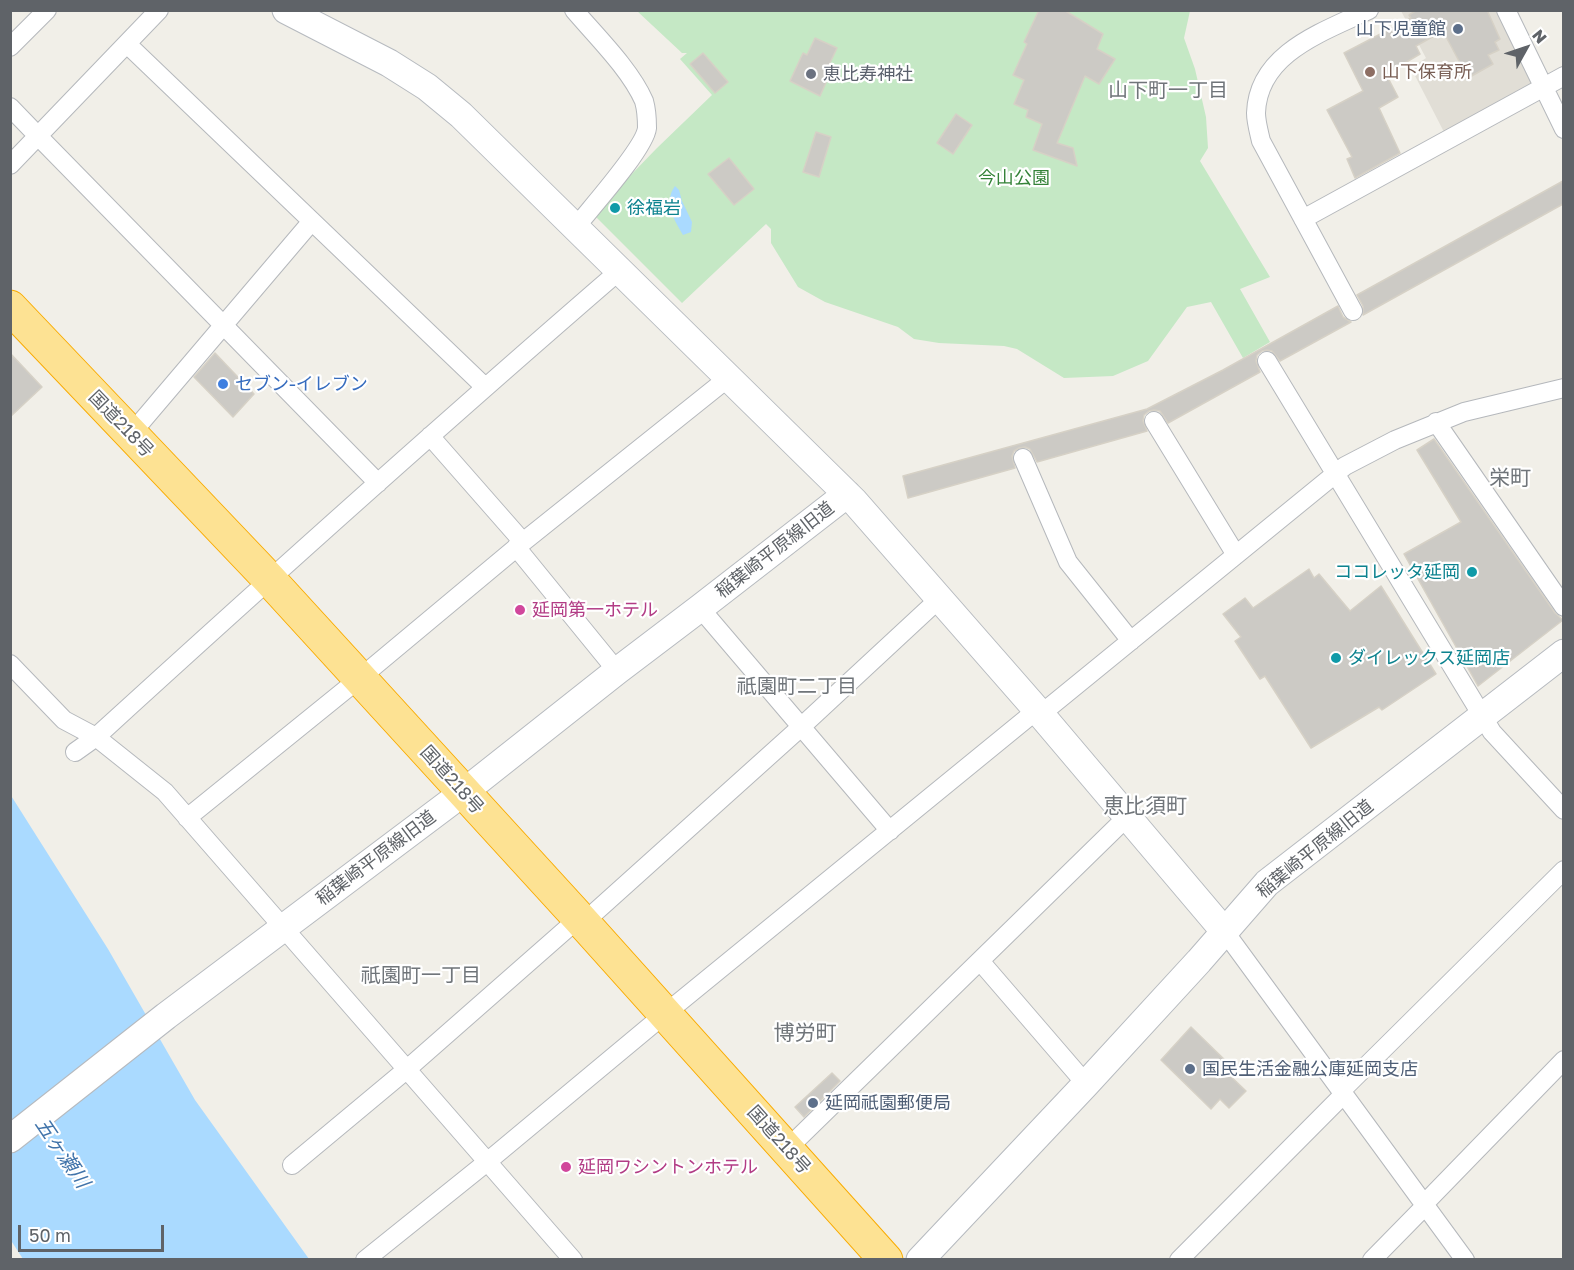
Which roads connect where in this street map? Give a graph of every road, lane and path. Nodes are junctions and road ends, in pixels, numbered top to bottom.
1 (47, 10) edge
2 (159, 10) edge
3 (286, 10) edge
4 (574, 10) edge
5 (1369, 10) edge
6 (1506, 10) edge
7 (127, 44) junction
8 (10, 47) edge
9 (1563, 76) edge
10 (1542, 87) junction
11 (10, 107) edge
12 (1563, 129) edge
13 (38, 136) junction
14 (10, 165) edge
15 (1303, 219) junction
16 (312, 221) junction
17 (576, 228) junction
18 (619, 271) junction
19 (10, 307) edge
20 (1353, 310) dead end
21 (224, 326) junction
22 (1267, 361) dead end
23 (728, 378) junction
24 (485, 387) junction
25 (1563, 388) edge
26 (1154, 421) dead end
27 (1436, 422) junction
28 (131, 434) junction
29 (430, 436) junction
30 (1023, 458) dead end
31 (1335, 474) junction
32 (378, 483) junction
33 (847, 494) junction
34 (520, 544) junction
35 (1236, 555) junction
36 (269, 579) junction
37 (939, 599) junction
38 (1563, 607) edge
39 (700, 608) junction
40 (1131, 641) junction
41 (1563, 653) edge
42 (10, 664) edge
43 (617, 671) junction
44 (360, 678) junction
45 (1039, 712) junction
46 (1483, 716) junction
47 (801, 727) junction
48 (96, 738) junction
49 (75, 752) dead end
50 (464, 792) junction
51 (1563, 810) edge
52 (1128, 816) junction
53 (187, 818) junction
54 (890, 831) junction
55 (1563, 870) edge
56 (581, 920) junction
57 (283, 929) junction
58 (1225, 932) junction
59 (980, 961) junction
60 (666, 1013) junction
61 (1563, 1060) edge
62 (406, 1070) junction
63 (1086, 1083) junction
64 (1342, 1093) junction
65 (10, 1139) edge
66 (787, 1149) junction
67 (487, 1162) junction
68 (292, 1165) dead end
69 (1425, 1204) junction
70 (366, 1260) edge
71 (573, 1260) edge
72 (886, 1260) edge
73 (920, 1260) edge
74 (1179, 1260) edge
75 (1372, 1260) edge
76 (1465, 1260) edge

1 - 8 street
2 - 7 street
3 - 17 street
4 - 17 street
5 - 15 street
6 - 10 street
7 - 13 street
7 - 16 street
9 - 10 street
10 - 12 street
10 - 15 street
11 - 13 street
13 - 14 street
13 - 21 street
15 - 20 street
16 - 21 street
16 - 24 street
17 - 18 street
18 - 23 street
18 - 24 street
19 - 28 highway, 国道218号
21 - 28 street
21 - 32 street
22 - 31 street
23 - 33 street
23 - 34 street
24 - 29 street
25 - 27 street
26 - 35 street
27 - 31 street
27 - 38 street
28 - 36 highway, 国道218号
29 - 32 street
29 - 34 street
30 - 40 street
31 - 35 street
31 - 46 street
32 - 36 street
33 - 37 street, 稲葉崎平原線旧道
33 - 39 street, 稲葉崎平原線旧道
34 - 43 street
34 - 44 street
35 - 40 street
36 - 44 highway, 国道218号
36 - 48 street
37 - 45 street, 稲葉崎平原線旧道
37 - 47 street
39 - 43 street, 稲葉崎平原線旧道
39 - 47 street
40 - 45 street
41 - 46 street, 稲葉崎平原線旧道
42 - 48 street
43 - 50 street, 稲葉崎平原線旧道
44 - 50 highway, 国道218号
44 - 53 street
45 - 52 street, 稲葉崎平原線旧道
45 - 54 street
46 - 51 street
46 - 58 street, 稲葉崎平原線旧道
47 - 54 street
47 - 56 street
48 - 49 street
48 - 53 street
50 - 56 highway, 国道218号
50 - 57 street, 稲葉崎平原線旧道
52 - 58 street, 稲葉崎平原線旧道
52 - 59 street
53 - 57 street
54 - 60 street
55 - 64 street
56 - 60 highway, 国道218号
56 - 62 street
57 - 62 street
57 - 65 street, 稲葉崎平原線旧道
58 - 63 street
58 - 64 street
59 - 63 street
59 - 66 street
60 - 66 highway, 国道218号
60 - 67 street
61 - 69 street
62 - 67 street
62 - 68 street
63 - 73 street
64 - 69 street
64 - 74 street
66 - 72 highway, 国道218号
67 - 70 street
67 - 71 street
69 - 75 street
69 - 76 street

